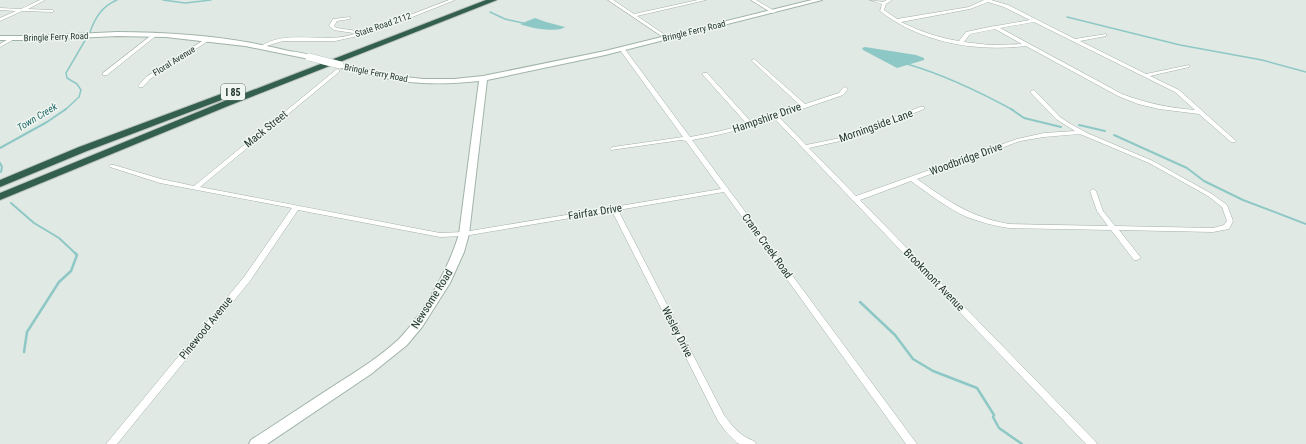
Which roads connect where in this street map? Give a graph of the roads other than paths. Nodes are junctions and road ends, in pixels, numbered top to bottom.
1 (43, 0) edge
2 (453, 0) edge
3 (474, 0) edge
4 (493, 0) edge
5 (610, 0) edge
6 (704, 0) edge
7 (753, 0) edge
8 (818, 0) edge
9 (872, 0) edge
10 (890, 0) edge
11 (987, 0) edge
12 (884, 3) junction
13 (0, 9) edge
14 (22, 10) junction
15 (51, 12) dead end
16 (774, 12) junction
17 (633, 16) junction
18 (348, 18) dead end
19 (0, 20) edge
20 (1035, 20) junction
21 (896, 21) junction
22 (994, 27) junction
23 (155, 35) junction
24 (357, 35) junction
25 (1104, 35) dead end
26 (0, 38) edge
27 (14, 38) junction
28 (666, 38) junction
29 (209, 39) junction
30 (1076, 40) junction
31 (961, 42) junction
32 (1026, 45) junction
33 (0, 46) edge
34 (263, 46) junction
35 (622, 49) junction
36 (754, 60) dead end
37 (1187, 66) dead end
38 (338, 68) junction
39 (105, 74) dead end
40 (705, 74) dead end
41 (1147, 75) junction
42 (483, 78) junction
43 (141, 86) dead end
44 (845, 89) dead end
45 (1033, 92) dead end
46 (804, 106) junction
47 (922, 108) dead end
48 (1200, 112) junction
49 (775, 116) junction
50 (751, 125) junction
51 (1080, 132) junction
52 (686, 139) junction
53 (1233, 142) dead end
54 (805, 148) junction
55 (613, 149) dead end
56 (112, 166) dead end
57 (912, 179) junction
58 (0, 184) edge
59 (196, 187) junction
60 (726, 190) junction
61 (1093, 191) dead end
62 (0, 197) edge
63 (855, 199) junction
64 (296, 207) junction
65 (614, 209) junction
66 (1113, 228) junction
67 (464, 234) junction
68 (1137, 258) dead end
69 (111, 444) edge
70 (256, 444) edge
71 (751, 444) edge
72 (912, 444) edge
73 (1092, 444) edge

1 - 14 street
2 - 24 street, State Road 2112
3 - 58 highway, I 85
4 - 62 highway, I 85
5 - 17 street
6 - 17 street
7 - 16 street
8 - 16 street, Bringle Ferry Road
9 - 12 street
10 - 12 street
11 - 20 street
11 - 21 street
12 - 21 street
13 - 14 street
14 - 15 street
14 - 19 street
16 - 28 street, Bringle Ferry Road
17 - 28 street
18 - 24 street
20 - 22 street
20 - 30 street
21 - 31 street
22 - 31 street
22 - 32 street
23 - 27 street, Bringle Ferry Road
23 - 29 street, Bringle Ferry Road
23 - 39 street
24 - 34 street, State Road 2112
25 - 30 street
26 - 27 street, Bringle Ferry Road
27 - 33 street
28 - 35 street, Bringle Ferry Road
29 - 34 street, Bringle Ferry Road
29 - 43 street, Floral Avenue
30 - 41 street
31 - 32 street
32 - 48 street
34 - 38 street, Bringle Ferry Road, bridge
35 - 42 street, Bringle Ferry Road
35 - 52 street, Crane Creek Road
36 - 46 street
37 - 41 street
38 - 42 street, Bringle Ferry Road
38 - 59 street, Mack Street
40 - 50 street
41 - 48 street
42 - 67 street, Newsome Road
44 - 46 street, Hampshire Drive
45 - 51 street
46 - 49 street, Hampshire Drive
47 - 54 street, Morningside Lane
48 - 53 street
49 - 50 street, Hampshire Drive
49 - 54 street, Brookmont Avenue
50 - 52 street, Hampshire Drive
51 - 57 street, Woodbridge Drive
51 - 66 street
52 - 55 street, Hampshire Drive
52 - 60 street, Crane Creek Road
54 - 63 street, Brookmont Avenue
56 - 59 street
57 - 63 street, Woodbridge Drive
57 - 66 street
59 - 64 street
60 - 65 street, Fairfax Drive
60 - 72 street, Crane Creek Road
61 - 66 street
63 - 73 street, Brookmont Avenue
64 - 67 street
64 - 69 street, Pinewood Avenue
65 - 67 street, Fairfax Drive
65 - 71 street, Wesley Drive
66 - 68 street
67 - 70 street, Newsome Road

